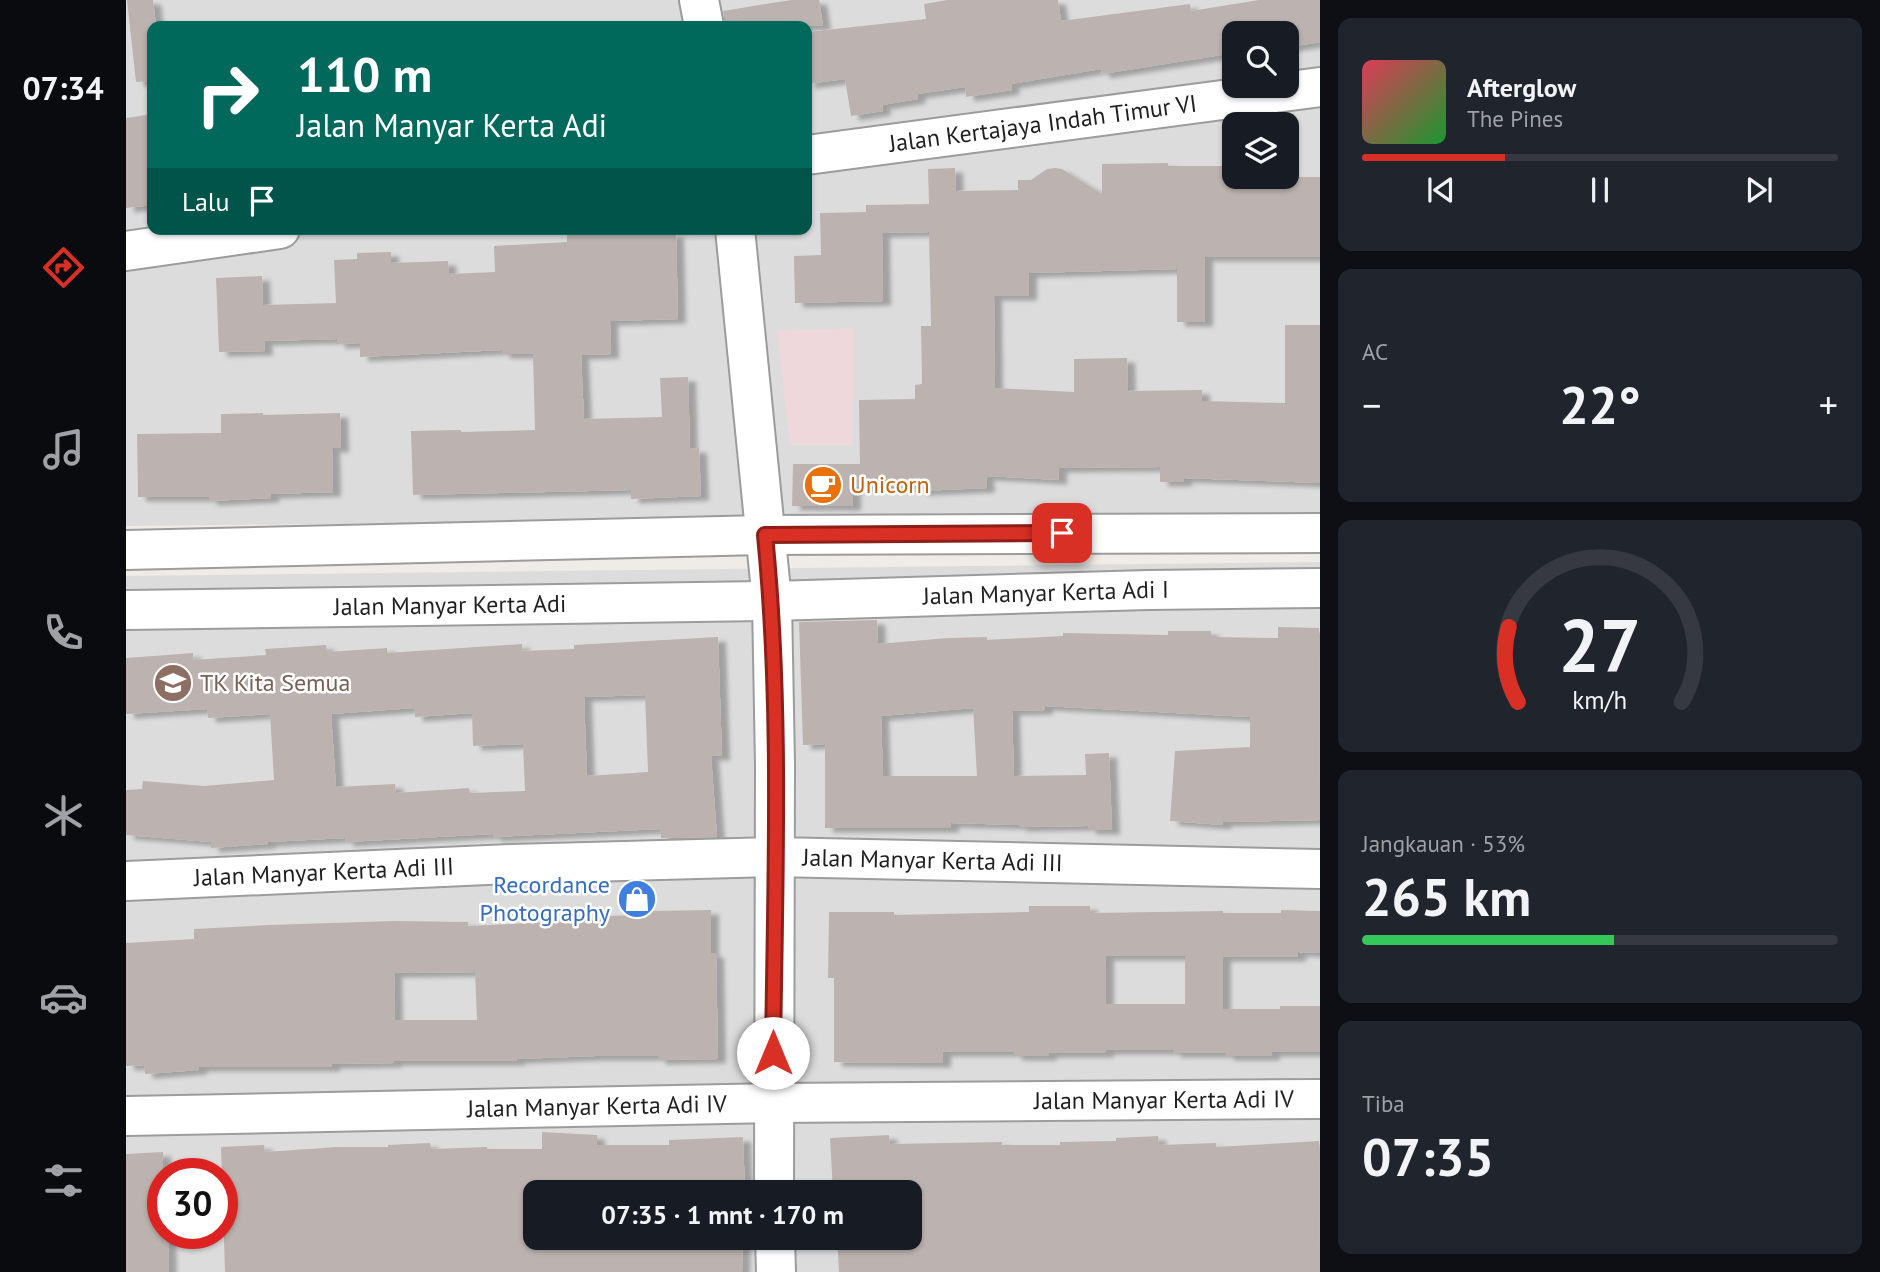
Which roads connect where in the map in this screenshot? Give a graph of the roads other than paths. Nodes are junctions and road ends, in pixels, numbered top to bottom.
1 (699, 0) edge
2 (703, 21) edge
3 (1320, 87) edge
4 (812, 154) edge
5 (238, 235) edge
6 (736, 235) edge
7 (126, 251) edge
8 (1320, 533) edge
9 (126, 550) edge
10 (768, 568) junction
11 (1320, 588) edge
12 (126, 610) edge
13 (774, 857) junction
14 (1320, 869) edge
15 (126, 881) edge
16 (1320, 1098) edge
17 (773, 1103) junction
18 (126, 1116) edge
19 (774, 1180) edge
20 (775, 1250) edge
21 (776, 1272) edge

1 - 2 street
3 - 4 street, Jalan Kertajaya Indah Timur VI
5 - 7 street
6 - 10 street
8 - 10 street, Jalan Manyar Kerta Adi
9 - 10 street, Jalan Manyar Kerta Adi
10 - 11 street, Jalan Manyar Kerta Adi I
10 - 12 street, Jalan Manyar Kerta Adi
10 - 13 street
13 - 14 street, Jalan Manyar Kerta Adi III
13 - 15 street, Jalan Manyar Kerta Adi III
13 - 17 street
16 - 17 street, Jalan Manyar Kerta Adi IV
17 - 18 street, Jalan Manyar Kerta Adi IV
17 - 19 street
20 - 21 street

